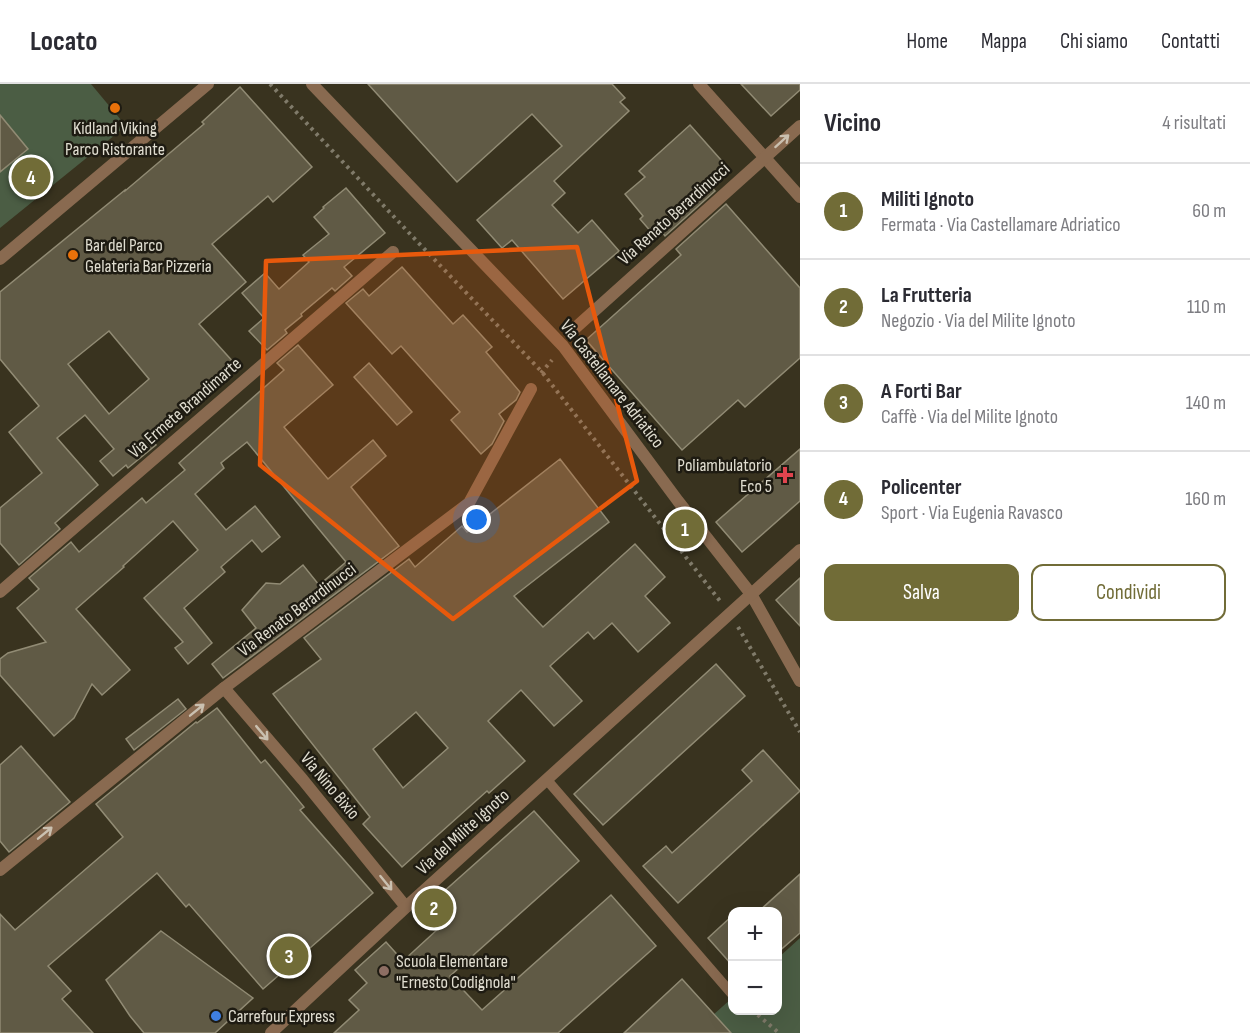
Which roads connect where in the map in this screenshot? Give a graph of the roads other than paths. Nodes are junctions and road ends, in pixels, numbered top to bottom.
1 (208, 84) edge
2 (312, 84) edge
3 (699, 84) edge
4 (800, 126) edge
5 (765, 157) junction
6 (800, 197) edge
7 (393, 252) dead end
8 (0, 259) edge
9 (573, 330) dead end
10 (531, 389) road end
11 (800, 550) edge
12 (0, 592) edge
13 (751, 594) junction
14 (800, 681) edge
15 (224, 688) junction
16 (547, 780) junction
17 (0, 870) edge
18 (406, 907) junction
19 (728, 989) edge
20 (271, 1033) edge

1 - 8 street
2 - 13 street, Via Castellamare Adriatico
3 - 5 street
5 -> 4 street, Via Renato Berardinucci
5 - 6 street
5 - 9 street, Via Renato Berardinucci
7 - 12 street, Via Ermete Brandimarte
10 - 15 street, Via Renato Berardinucci
11 - 13 street, Via del Milite Ignoto
13 - 14 street, Via Castellamare Adriatico
13 - 16 street, Via del Milite Ignoto
17 -> 15 street, Via Renato Berardinucci
15 -> 18 street, Via Nino Bixio
16 - 18 street, Via del Milite Ignoto
16 - 19 lane
18 - 20 street, Via del Milite Ignoto

